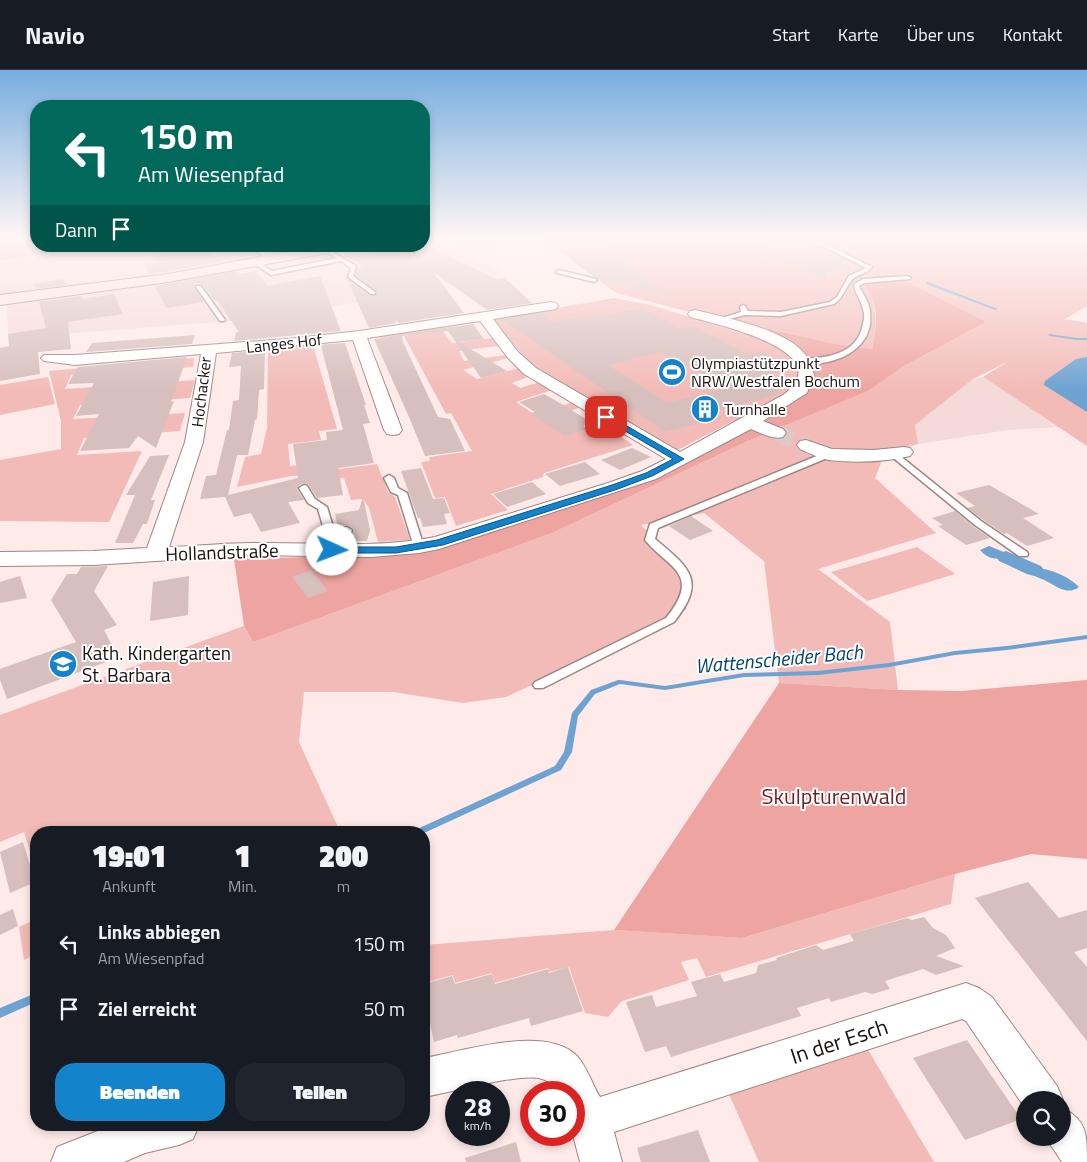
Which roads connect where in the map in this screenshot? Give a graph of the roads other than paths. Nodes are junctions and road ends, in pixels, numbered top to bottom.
1 (109, 290) edge
2 (201, 290) edge
3 (369, 290) edge
4 (844, 290) edge
5 (858, 290) edge
6 (373, 293) dead end
7 (0, 300) edge
8 (551, 306) dead end
9 (695, 314) dead end
10 (781, 314) junction
11 (483, 316) junction
12 (222, 320) dead end
13 (718, 321) junction
14 (774, 321) dead end
15 (359, 335) junction
16 (209, 350) junction
17 (49, 358) dead end
18 (801, 361) junction
19 (750, 422) junction
20 (393, 430) dead end
21 (777, 433) tunnel mouth
22 (806, 445) tunnel mouth
23 (899, 453) joint
24 (829, 454) junction
25 (680, 459) junction
26 (389, 478) dead end
27 (304, 488) dead end
28 (347, 530) dead end
29 (331, 542) junction
30 (419, 547) junction
31 (156, 554) junction
32 (1023, 554) dead end
33 (0, 559) edge
34 (539, 685) dead end
35 (430, 1077) edge
36 (1037, 1091) edge
37 (590, 1120) junction
38 (150, 1131) edge
39 (1071, 1140) edge
40 (72, 1162) edge
41 (601, 1162) edge
42 (1087, 1162) edge

1 - 7 street
2 - 12 lane
3 - 6 lane
4 - 10 lane
5 - 18 lane
8 - 11 street, Langes Hof
9 - 13 street
10 - 13 lane
10 - 14 lane
11 - 15 street, Langes Hof
11 - 25 street
13 - 18 street
15 - 16 street, Langes Hof
15 - 20 street
16 - 17 street, Hochacker
16 - 31 street, Hochacker
18 - 19 street, Hollandstraße
19 - 21 street
19 - 25 street, Hollandstraße
22 - 24 street
23 - 24 street
23 - 32 lane
24 - 34 lane
25 - 30 street, Hollandstraße
26 - 30 lane
27 - 29 lane
28 - 29 lane
29 - 30 street, Hollandstraße
29 - 31 street, Hollandstraße
31 - 33 street, Hollandstraße
35 - 37 street
36 - 37 street, In der Esch
37 - 41 street
38 - 40 street
39 - 42 street

